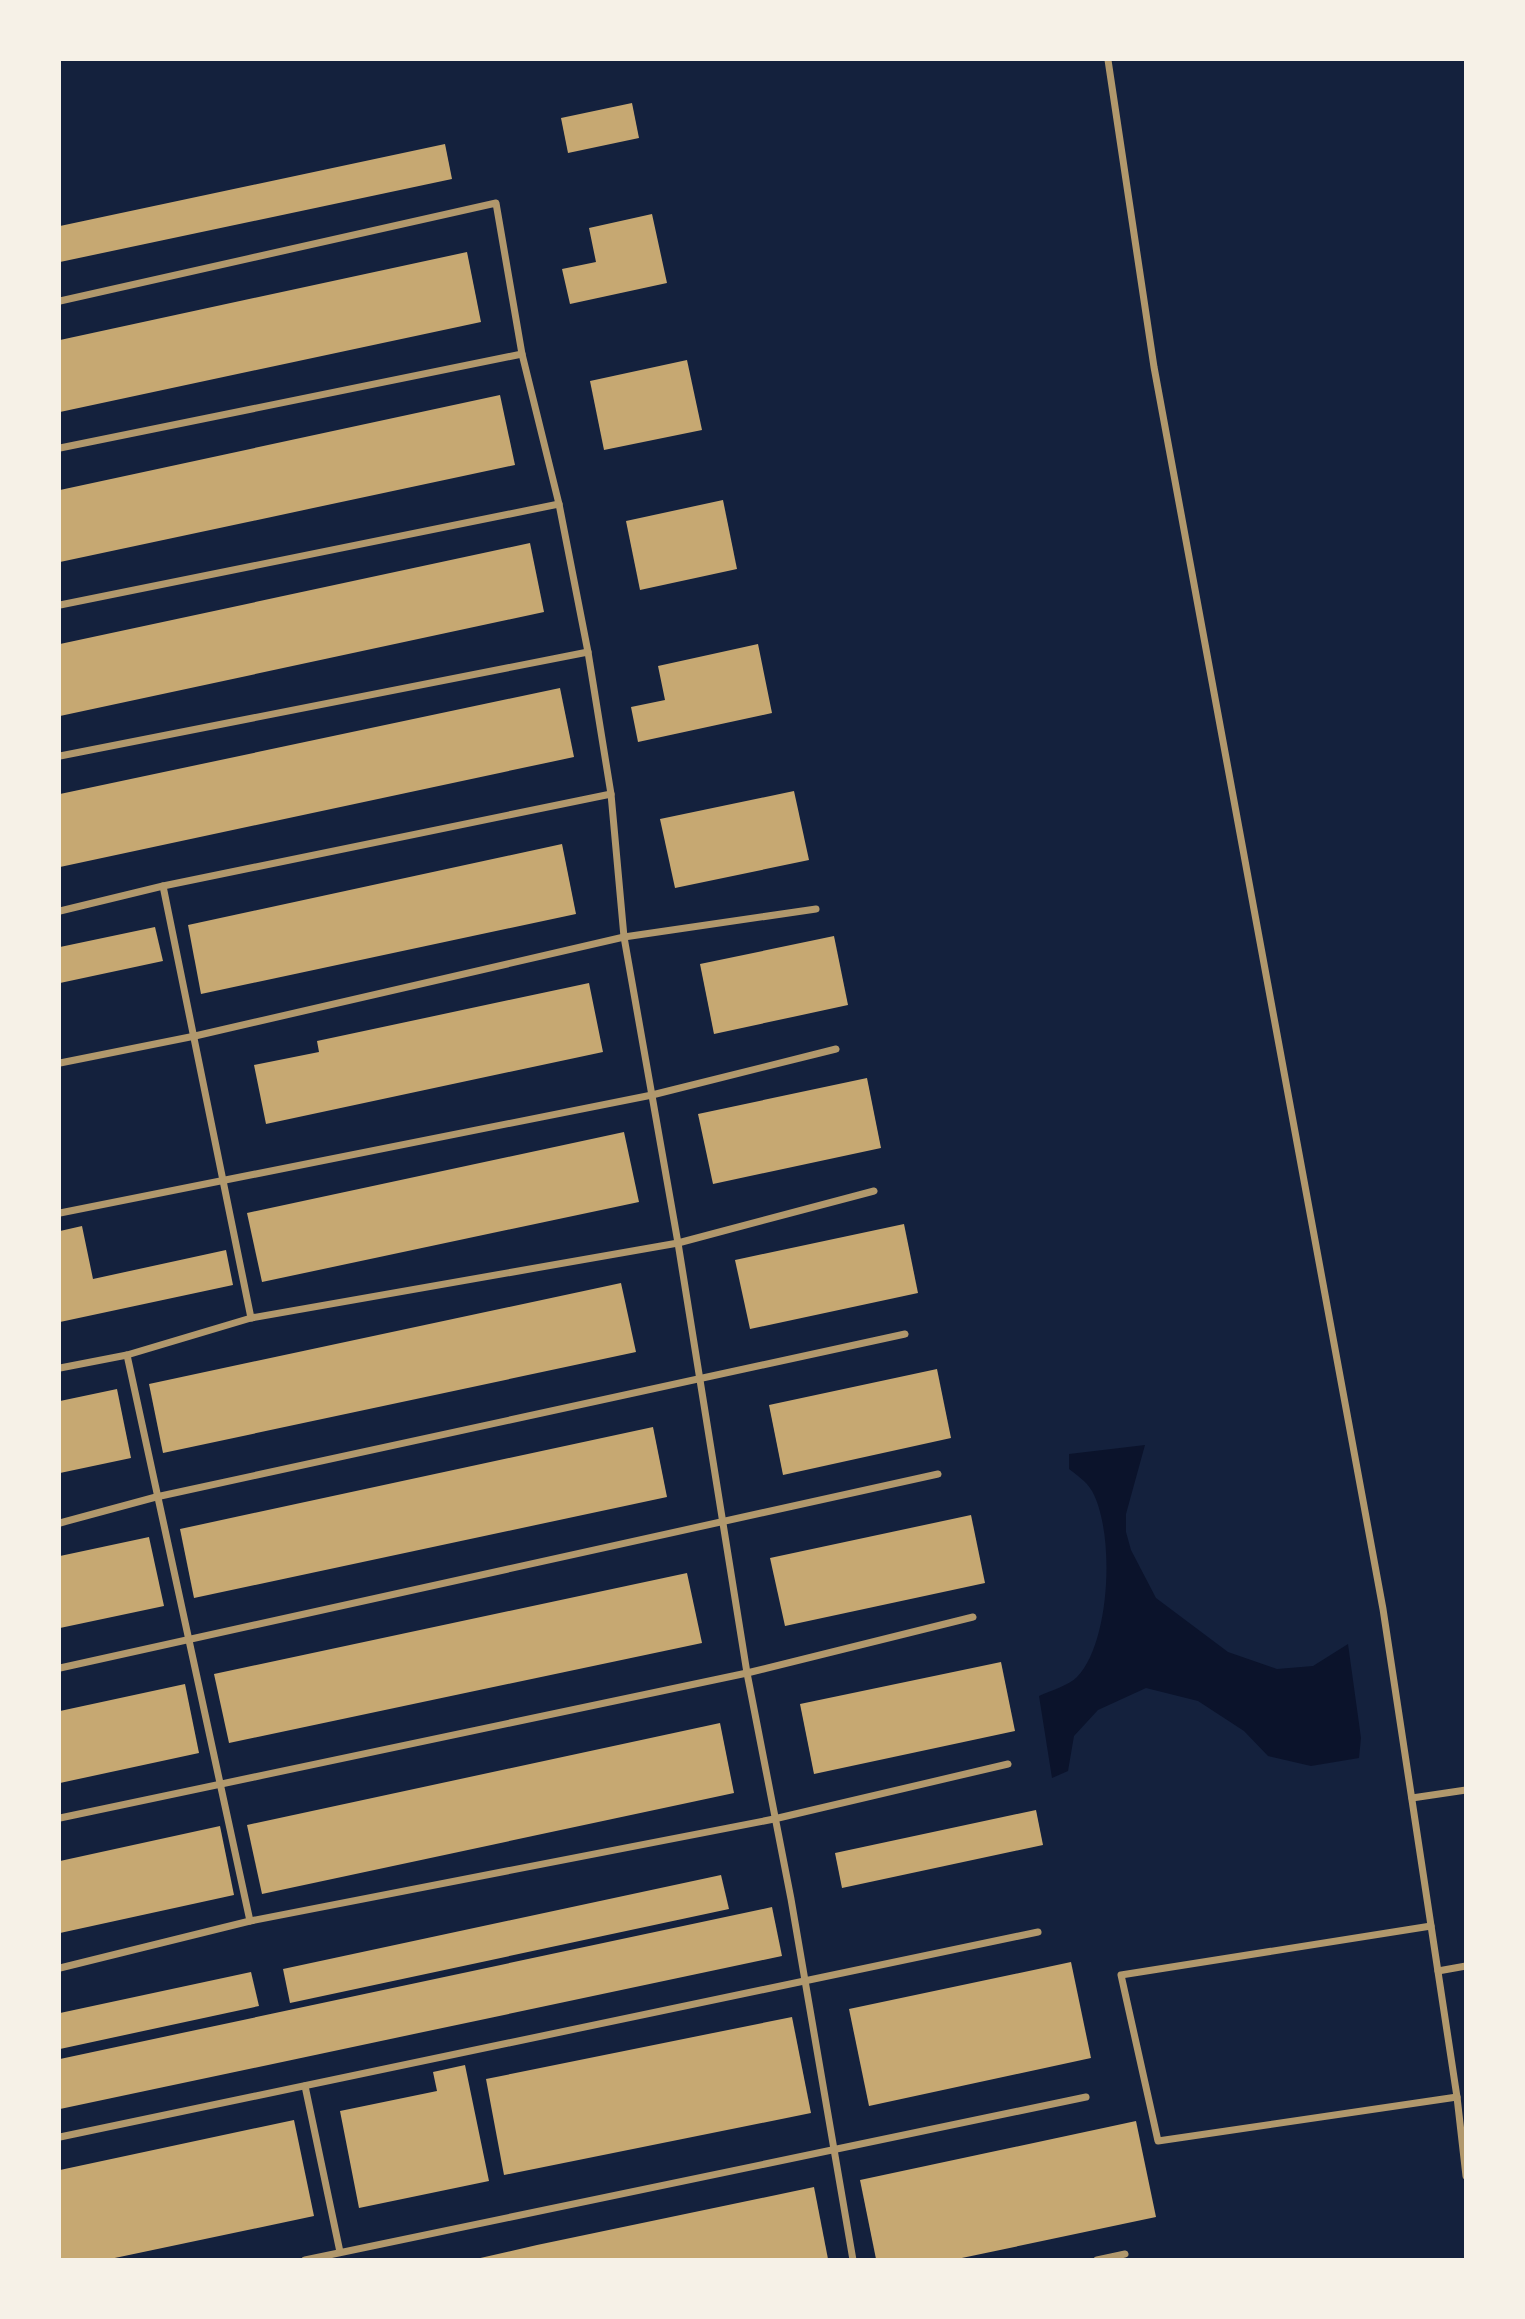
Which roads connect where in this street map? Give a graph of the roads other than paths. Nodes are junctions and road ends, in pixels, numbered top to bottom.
1 (1108, 60) edge
2 (60, 301) edge
3 (522, 354) junction
4 (60, 447) edge
5 (559, 504) junction
6 (60, 605) edge
7 (588, 652) junction
8 (60, 756) edge
9 (611, 794) junction
10 (163, 886) junction
11 (816, 909) dead end
12 (60, 911) edge
13 (624, 937) junction
14 (195, 1036) junction
15 (836, 1049) dead end
16 (60, 1063) edge
17 (652, 1095) junction
18 (223, 1178) junction
19 (874, 1191) dead end
20 (60, 1213) edge
21 (678, 1243) junction
22 (251, 1318) junction
23 (905, 1334) dead end
24 (127, 1355) junction
25 (60, 1368) edge
26 (700, 1380) junction
27 (938, 1474) dead end
28 (156, 1497) junction
29 (60, 1522) edge
30 (722, 1524) junction
31 (973, 1617) dead end
32 (187, 1641) junction
33 (60, 1668) edge
34 (747, 1673) junction
35 (1008, 1764) dead end
36 (221, 1783) junction
37 (1465, 1790) edge
38 (1412, 1798) junction
39 (60, 1818) edge
40 (774, 1819) junction
41 (250, 1921) junction
42 (1431, 1926) junction
43 (1038, 1932) dead end
44 (1465, 1966) edge
45 (60, 1968) edge
46 (1438, 1971) junction
47 (805, 1980) junction
48 (305, 2086) junction
49 (1086, 2096) dead end
50 (1457, 2097) junction
51 (60, 2137) edge
52 (1463, 2141) edge
53 (833, 2147) junction
54 (1465, 2176) edge
55 (340, 2252) junction
56 (1125, 2254) dead end
57 (305, 2259) edge
58 (853, 2259) edge
59 (1097, 2259) edge

1 - 38 street
2 - 3 street
3 - 4 street
3 - 5 street
5 - 6 street
5 - 7 street
7 - 8 street
7 - 9 street
9 - 10 street
9 - 13 street
10 - 12 street
10 - 14 street
11 - 13 street
13 - 14 street
13 - 17 street
14 - 16 street
14 - 18 street
15 - 17 street
17 - 18 street
17 - 21 street
18 - 20 street
18 - 22 street
19 - 21 street
21 - 22 street
21 - 26 street
22 - 24 street
23 - 26 street
24 - 25 street
24 - 28 street
26 - 28 street
26 - 30 street
27 - 30 street
28 - 29 street
28 - 32 street
30 - 32 street
30 - 34 street
31 - 34 street
32 - 33 street
32 - 36 street
34 - 36 street
34 - 40 street
35 - 40 street
36 - 39 street
36 - 41 street
37 - 38 street
38 - 42 street
40 - 41 street
40 - 47 street
41 - 45 street
42 - 46 street
42 - 50 street
43 - 47 street
44 - 46 street
46 - 50 street
47 - 48 street
47 - 53 street
48 - 51 street
48 - 55 street
49 - 53 street
50 - 52 street
52 - 54 street
53 - 55 street
53 - 58 street
55 - 57 street
56 - 59 street

